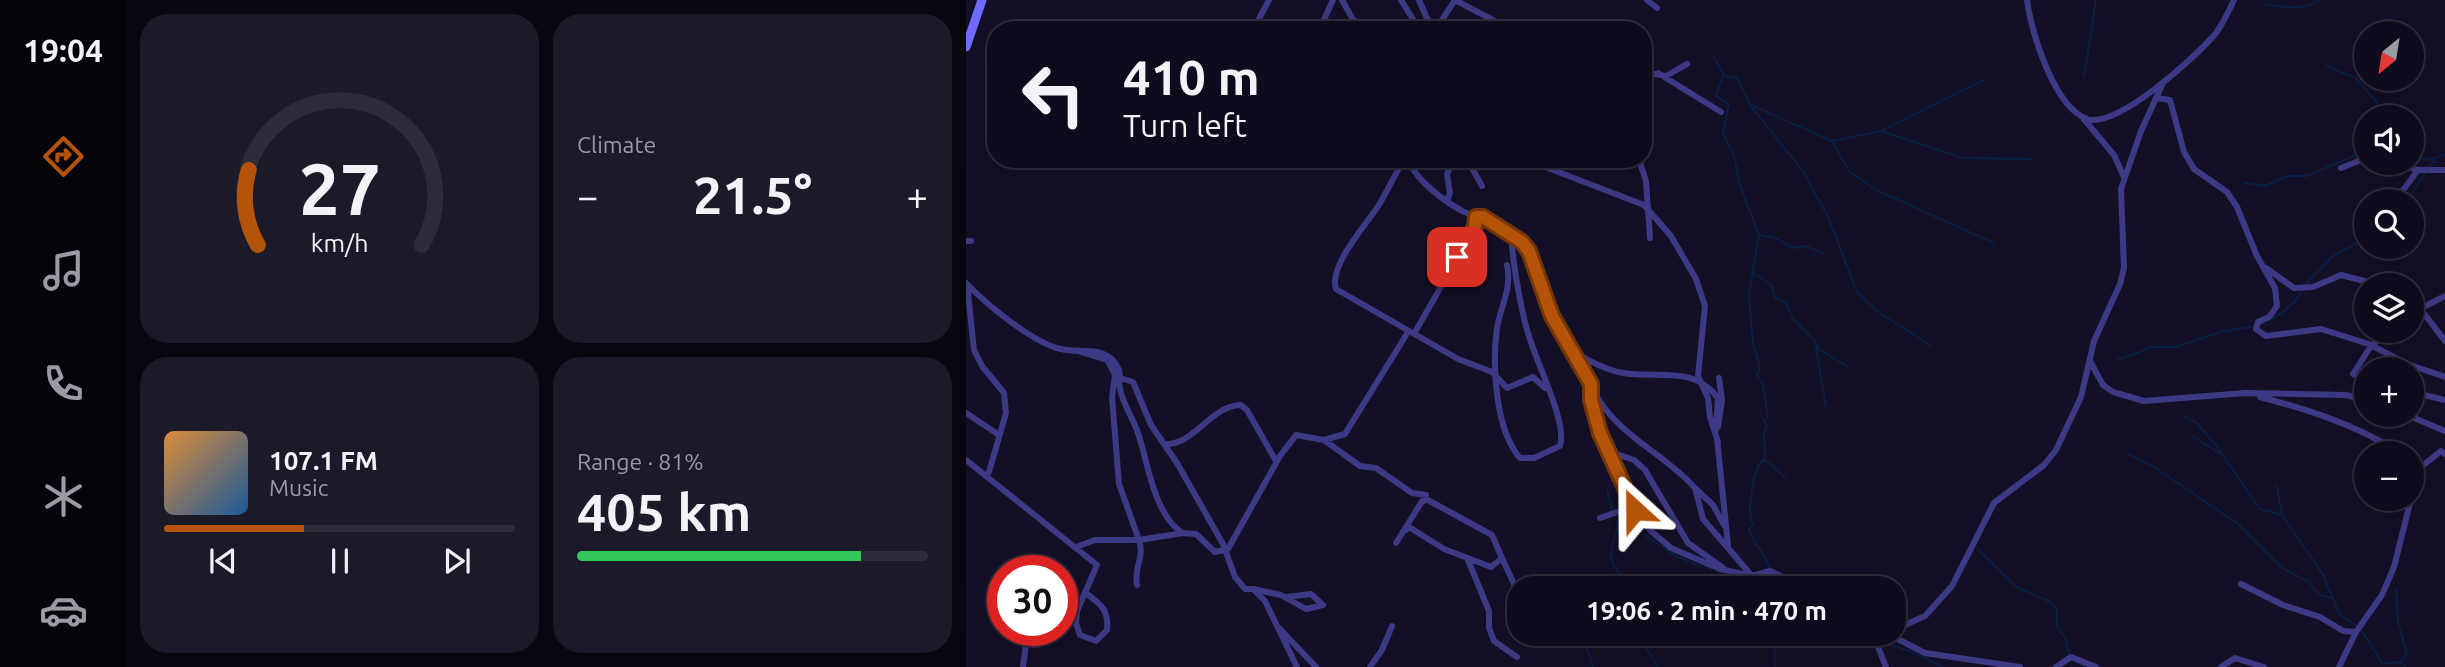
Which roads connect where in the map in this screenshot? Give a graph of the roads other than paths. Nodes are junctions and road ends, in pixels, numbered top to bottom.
1 (982, 0) edge
2 (1269, 0) edge
3 (1333, 0) edge
4 (1342, 0) edge
5 (1401, 0) edge
6 (1419, 0) edge
7 (1455, 0) edge
8 (1647, 0) edge
9 (2027, 0) edge
10 (2234, 0) edge
11 (1657, 8) dead end
12 (1258, 21) edge
13 (1323, 21) edge
14 (1355, 21) edge
15 (1414, 21) edge
16 (1430, 21) edge
17 (1440, 21) edge
18 (1495, 21) edge
19 (966, 47) edge
20 (1687, 64) dead end
21 (1652, 73) edge
22 (1658, 73) junction
23 (2163, 83) junction
24 (2156, 98) junction
25 (1721, 112) dead end
26 (2081, 115) junction
27 (2354, 163) edge
28 (1401, 168) edge
29 (1412, 168) edge
30 (1450, 168) edge
31 (1472, 168) edge
32 (1548, 168) edge
33 (1642, 168) edge
34 (2341, 168) dead end
35 (2424, 170) edge
36 (2445, 170) edge
37 (1482, 186) dead end
38 (2121, 189) junction
39 (1447, 201) junction
40 (1646, 208) junction
41 (1476, 217) junction
42 (1512, 237) junction
43 (1650, 238) dead end
44 (2264, 267) junction
45 (2354, 278) edge
46 (966, 283) edge
47 (2445, 296) edge
48 (1522, 303) junction
49 (2424, 305) edge
50 (2424, 314) edge
51 (1552, 316) junction
52 (1411, 333) junction
53 (966, 340) edge
54 (2445, 341) edge
55 (2375, 343) edge
56 (2371, 346) junction
57 (975, 353) junction
58 (1578, 354) junction
59 (2364, 357) edge
60 (2090, 360) junction
61 (1118, 376) junction
62 (1497, 377) junction
63 (2445, 377) edge
64 (1719, 378) dead end
65 (1699, 380) junction
66 (1591, 384) junction
67 (1547, 390) junction
68 (2245, 393) junction
69 (2424, 395) edge
70 (2354, 397) edge
71 (2445, 400) edge
72 (966, 413) edge
73 (2424, 422) edge
74 (2445, 430) edge
75 (1717, 432) junction
76 (999, 435) junction
77 (1324, 440) junction
78 (2381, 441) edge
79 (1718, 442) junction
80 (1164, 444) junction
81 (1608, 450) junction
82 (2444, 451) edge
83 (966, 460) edge
84 (1276, 463) junction
85 (2424, 465) edge
86 (989, 472) dead end
87 (1695, 488) junction
88 (1632, 502) junction
89 (2408, 511) edge
90 (1600, 518) dead end
91 (1724, 524) junction
92 (1409, 527) junction
93 (1183, 533) junction
94 (1139, 540) junction
95 (1076, 547) junction
96 (1222, 552) junction
97 (1731, 553) junction
98 (1502, 558) junction
99 (1468, 560) junction
100 (1729, 572) junction
101 (1510, 576) edge
102 (1752, 576) junction
103 (1781, 576) edge
104 (2241, 584) dead end
105 (1137, 585) dead end
106 (1253, 589) junction
107 (1087, 594) junction
108 (1286, 597) junction
109 (1276, 624) junction
110 (1906, 624) edge
111 (1392, 626) dead end
112 (2356, 632) junction
113 (1906, 643) edge
114 (1026, 646) edge
115 (1878, 646) edge
116 (1517, 657) dead end
117 (1023, 667) edge
118 (1297, 667) edge
119 (1316, 667) edge
120 (1370, 667) edge
121 (1886, 667) edge
122 (2020, 667) edge
123 (2056, 667) edge
124 (2096, 667) edge
125 (2221, 667) edge
126 (2264, 667) edge
127 (2339, 667) edge

1 - 19 main road
2 - 12 street
3 - 13 street
4 - 14 street
5 - 15 street
6 - 16 street
7 - 17 street
7 - 18 street
8 - 11 street
9 - 26 street
10 - 23 street
20 - 22 street
21 - 22 street
22 - 25 street
23 - 24 street
23 - 26 street
24 - 38 street
24 - 44 street
26 - 38 street
27 - 34 street
28 - 52 street
29 - 39 street
30 - 39 street
31 - 37 street
32 - 40 street
33 - 40 street
35 - 36 street
38 - 60 street
39 - 41 street
40 - 43 street
40 - 65 street
41 - 42 street
41 - 52 street
42 - 48 street
42 - 51 street
44 - 45 street
44 - 56 street
46 - 57 street
46 - 61 street
47 - 49 street
48 - 62 street
48 - 67 street
50 - 54 street
51 - 58 street
51 - 66 street
52 - 62 street
52 - 77 street
53 - 57 street
55 - 56 street
56 - 59 street
56 - 63 street
57 - 76 street
58 - 65 street
58 - 66 street
60 - 68 street
60 - 110 street
61 - 80 street
61 - 93 street
61 - 94 street
62 - 67 street
62 - 67 street
64 - 75 street
65 - 75 street
65 - 79 street
66 - 81 street
66 - 87 street
68 - 70 street
68 - 78 street
69 - 71 street
72 - 76 street
73 - 74 street
75 - 79 street
76 - 86 street
77 - 84 street
77 - 92 street
79 - 91 street
80 - 84 street
80 - 96 street
81 - 88 street
81 - 100 street
82 - 85 street
83 - 95 street
84 - 96 street
87 - 91 street
87 - 97 street
88 - 90 street
88 - 100 street
89 - 112 street
91 - 97 street
92 - 98 street
92 - 99 street
93 - 94 street
93 - 96 street
94 - 95 street
94 - 105 street
95 - 107 street
96 - 106 street
97 - 102 street
98 - 99 street
98 - 101 street
99 - 116 street
100 - 102 street
102 - 103 street
104 - 112 street
106 - 108 street
106 - 109 street
107 - 107 street
108 - 108 street
109 - 118 street
109 - 119 street
111 - 120 street
112 - 127 street
113 - 122 street
114 - 117 street
115 - 121 street
123 - 124 street
125 - 126 street

